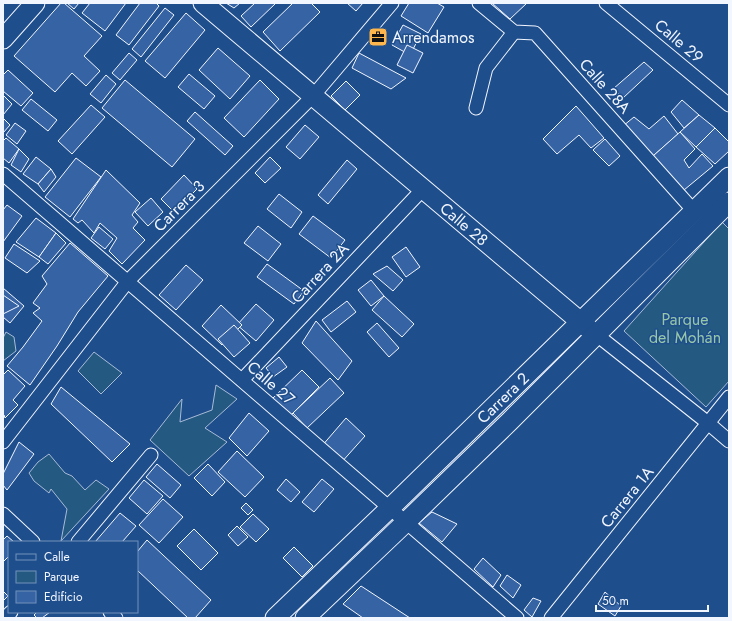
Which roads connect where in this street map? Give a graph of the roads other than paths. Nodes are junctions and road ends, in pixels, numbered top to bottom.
1 (203, 3) edge
2 (392, 3) edge
3 (479, 3) edge
4 (606, 3) edge
5 (32, 4) edge
6 (514, 32) junction
7 (3, 39) edge
8 (313, 96) junction
9 (729, 105) edge
10 (476, 108) dead end
11 (3, 174) edge
12 (729, 177) edge
13 (423, 189) junction
14 (729, 202) edge
15 (694, 211) junction
16 (128, 281) junction
17 (581, 322) junction
18 (596, 335) junction
19 (242, 380) junction
20 (729, 397) edge
21 (494, 407) junction
22 (510, 421) junction
23 (708, 423) junction
24 (729, 441) edge
25 (3, 442) edge
26 (151, 455) dead end
27 (390, 508) junction
28 (3, 514) edge
29 (406, 522) junction
30 (32, 541) edge
31 (79, 541) edge
32 (274, 618) edge
33 (305, 618) edge
34 (517, 618) edge
35 (551, 618) edge

1 - 8 street, Calle 28
2 - 8 street, Carrera 3
3 - 6 street
4 - 9 street, Calle 29
5 - 7 street
6 - 10 street
6 - 15 street, Calle 28A
8 - 13 street, Calle 28
8 - 16 street, Carrera 3
11 - 16 street, Calle 27
12 - 15 street, Carrera 2
13 - 17 street, Calle 28
13 - 19 street, Carrera 2A
14 - 18 street, Carrera 2
15 - 17 street, Carrera 2
16 - 19 street, Calle 27
16 - 25 street, Carrera 3
17 - 18 street, Calle 28
17 - 21 street, Carrera 2
18 - 22 street, Carrera 2
18 - 23 street, Calle 28
19 - 27 street, Calle 27
20 - 23 street, Carrera 1A
21 - 22 street
21 - 27 street, Carrera 2
22 - 29 street, Carrera 2
23 - 24 street, Calle 28
23 - 35 street, Carrera 1A
26 - 31 street
27 - 29 street, Calle 27
27 - 32 street, Carrera 2
28 - 30 street
29 - 33 street, Carrera 2
29 - 34 street, Calle 27

